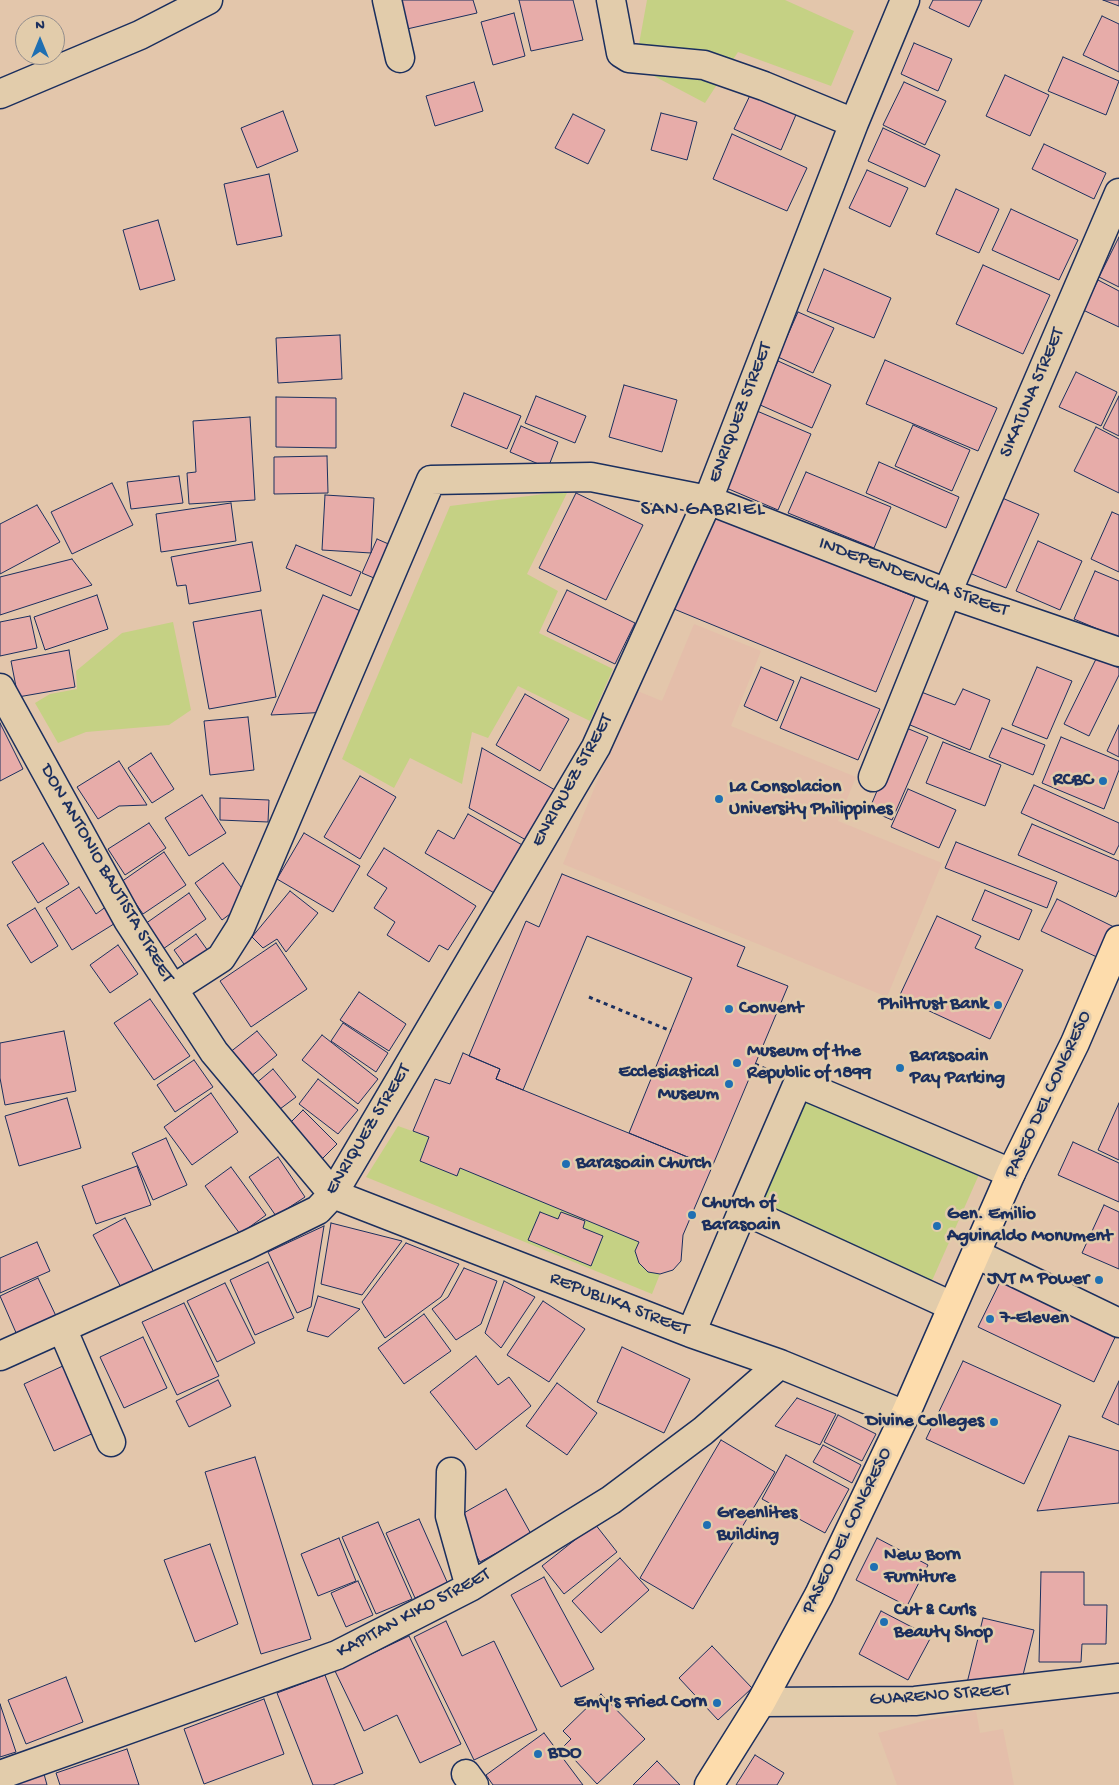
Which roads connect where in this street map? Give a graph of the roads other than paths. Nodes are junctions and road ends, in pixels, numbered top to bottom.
1 (208, 0) edge
2 (387, 0) edge
3 (611, 0) edge
4 (905, 0) edge
5 (400, 58) dead end
6 (0, 94) edge
7 (854, 123) junction
8 (1119, 193) edge
9 (708, 500) junction
10 (947, 592) junction
11 (1119, 652) edge
12 (0, 688) edge
13 (873, 777) dead end
14 (1119, 940) edge
15 (173, 989) junction
16 (1011, 1173) junction
17 (333, 1194) junction
18 (743, 1210) junction
19 (976, 1254) junction
20 (952, 1306) junction
21 (1119, 1323) edge
22 (62, 1328) junction
23 (691, 1333) junction
24 (0, 1356) edge
25 (780, 1364) junction
26 (905, 1415) junction
27 (111, 1442) dead end
28 (451, 1472) dead end
29 (470, 1586) junction
30 (1119, 1678) edge
31 (761, 1702) junction
32 (0, 1775) edge
33 (709, 1785) edge

1 - 6 street
2 - 5 street
3 - 7 street
4 - 7 street, ENRIQUEZ STREET
7 - 9 street, ENRIQUEZ STREET
8 - 10 street, SIKATUNA STREET
9 - 10 street, INDEPENDENCIA STREET
9 - 15 street, INDEPENDENCIA STREET
9 - 17 street, ENRIQUEZ STREET
10 - 11 street, INDEPENDENCIA STREET
10 - 13 street, SIKATUNA STREET
12 - 15 street, DON ANTONIO BAUTISTA STREET
14 - 16 main road, PASEO DEL CONGRESO
15 - 17 street, DON ANTONIO BAUTISTA STREET
16 - 18 street
16 - 19 main road, PASEO DEL CONGRESO
17 - 22 street, ENRIQUEZ STREET
17 - 23 street, REPUBLIKA STREET
18 - 20 street
18 - 23 street
19 - 20 main road, PASEO DEL CONGRESO
19 - 21 street
20 - 26 main road, PASEO DEL CONGRESO
22 - 24 street, ENRIQUEZ STREET
22 - 27 street
23 - 25 street, REPUBLIKA STREET
25 - 26 street, REPUBLIKA STREET
25 - 29 street, KAPITAN KIKO STREET
26 - 31 main road, PASEO DEL CONGRESO
28 - 29 street
29 - 32 street, KAPITAN KIKO STREET
30 - 31 street, GUARENO STREET
31 - 33 main road, PASEO DEL CONGRESO

